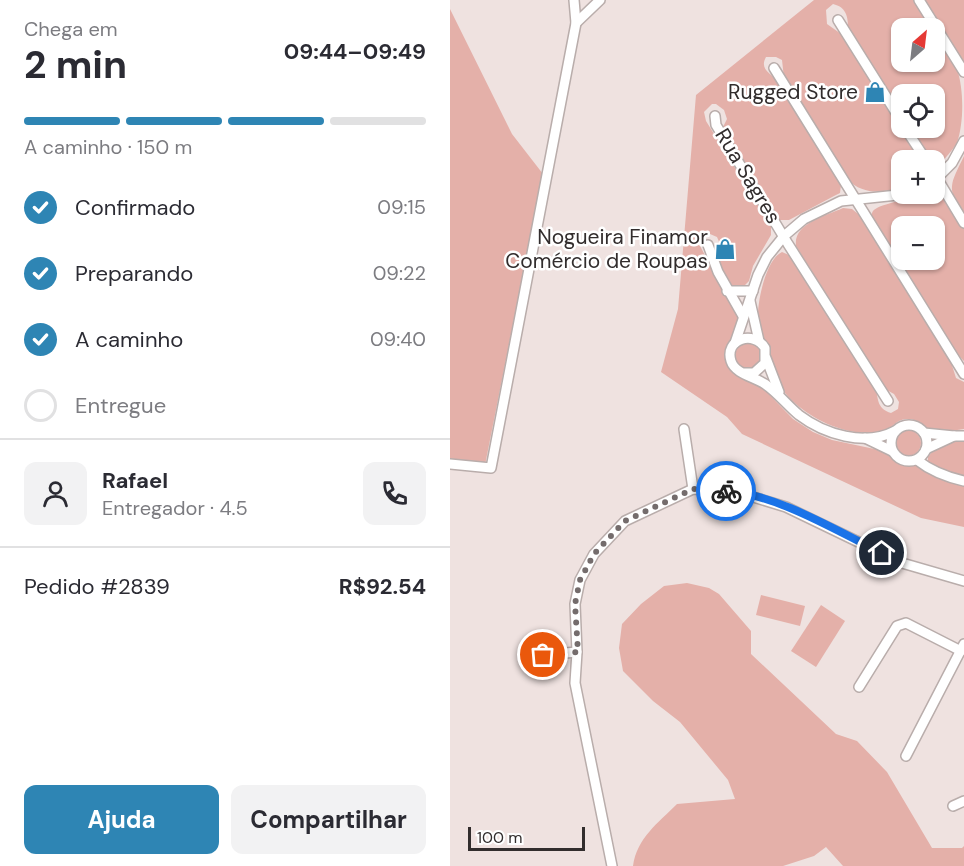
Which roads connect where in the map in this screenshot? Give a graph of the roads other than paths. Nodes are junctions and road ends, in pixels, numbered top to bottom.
1 (574, 0) edge
2 (600, 0) edge
3 (919, 0) edge
4 (838, 20) dead end
5 (576, 23) junction
6 (774, 68) dead end
7 (964, 72) edge
8 (891, 104) edge
9 (715, 116) dead end
10 (964, 141) edge
11 (945, 169) edge
12 (945, 192) edge
13 (891, 196) edge
14 (855, 200) junction
15 (964, 223) edge
16 (784, 236) junction
17 (708, 245) dead end
18 (727, 291) junction
19 (752, 296) junction
20 (743, 316) junction
21 (759, 341) junction
22 (735, 343) junction
23 (766, 358) junction
24 (743, 373) junction
25 (964, 374) edge
26 (780, 394) junction
27 (888, 401) dead end
28 (684, 429) dead end
29 (895, 431) junction
30 (924, 433) junction
31 (954, 436) junction
32 (964, 436) edge
33 (866, 438) junction
34 (926, 449) junction
35 (892, 451) junction
36 (917, 460) junction
37 (450, 464) edge
38 (964, 481) edge
39 (693, 489) junction
40 (964, 581) edge
41 (962, 648) edge
42 (578, 652) junction
43 (543, 655) dead end
44 (859, 687) dead end
45 (906, 756) dead end
46 (964, 801) edge
47 (953, 806) dead end
48 (612, 866) edge

1 - 5 street
2 - 5 street
3 - 7 street
4 - 8 street
5 - 37 street
6 - 14 street
9 - 16 street, Rua Sagres
10 - 11 street
12 - 15 street
13 - 14 street
14 - 16 street
14 - 25 street
16 - 19 street
16 - 27 street, Rua Sagres
17 - 18 street
18 - 19 street
18 - 20 street
19 - 20 street
19 - 21 street
20 - 22 street
21 - 22 street
21 - 23 street
22 - 24 street
23 - 24 street
23 - 26 street
24 - 26 street
26 - 33 street
28 - 39 street
29 - 30 street
29 - 33 street
29 - 35 street
30 - 31 street
30 - 34 street
31 - 32 street
31 - 34 street
33 - 35 street
34 - 36 street
35 - 36 street
36 - 38 street
39 - 40 street
39 - 42 street
41 - 44 street
41 - 45 street
42 - 43 street
42 - 48 street
46 - 47 street

